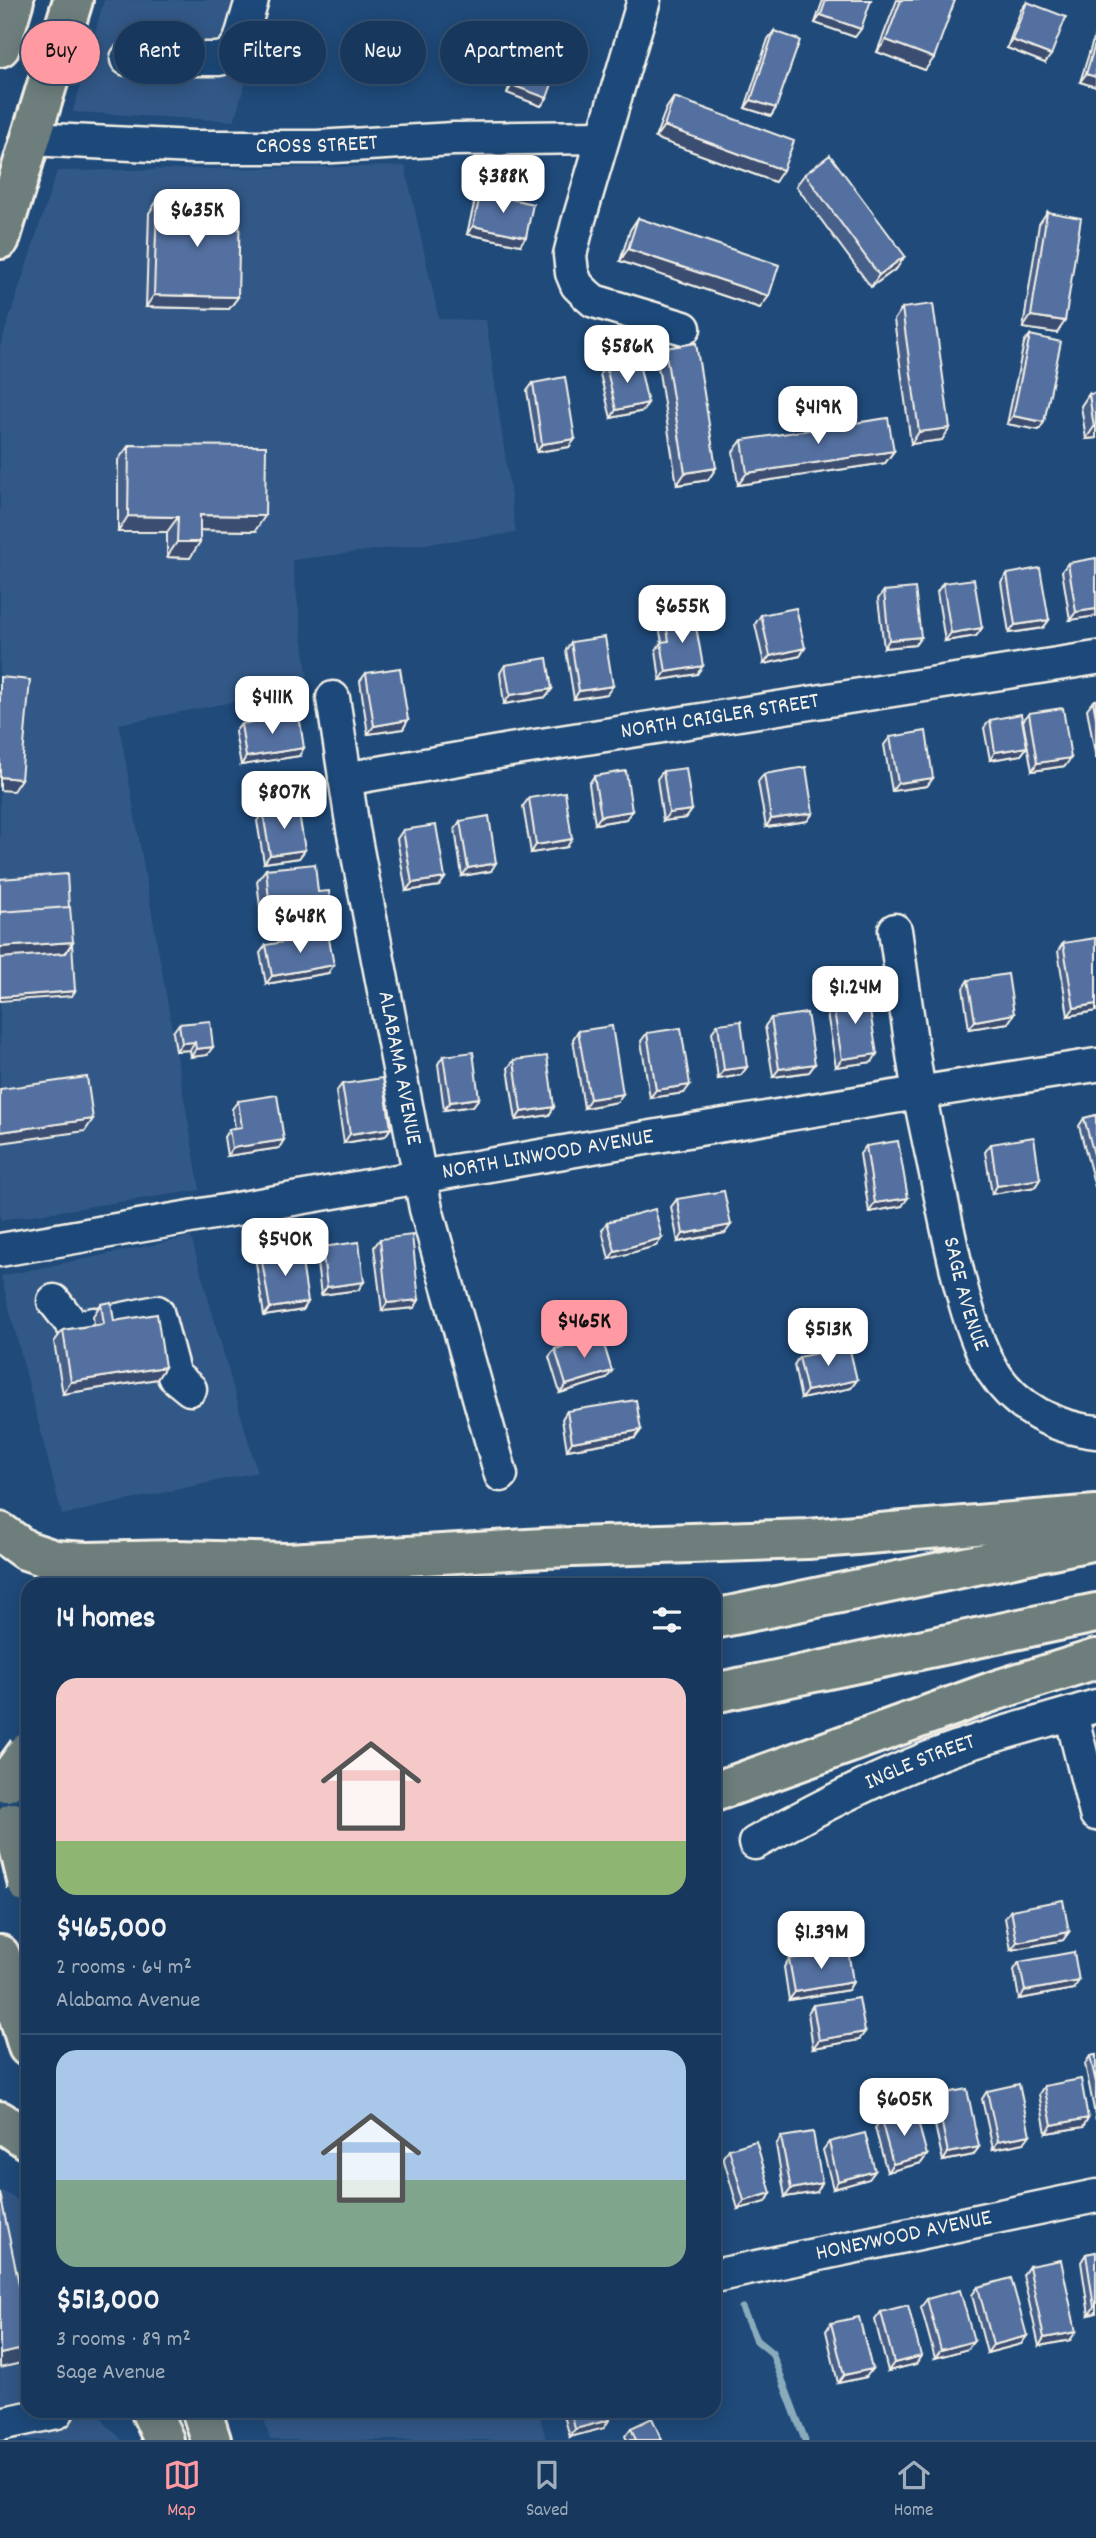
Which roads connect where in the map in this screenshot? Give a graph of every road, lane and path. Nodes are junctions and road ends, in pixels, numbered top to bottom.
1 (14, 0) edge
2 (73, 0) edge
3 (252, 0) edge
4 (644, 0) edge
5 (0, 47) edge
6 (205, 59) edge
7 (602, 136) junction
8 (30, 139) junction
9 (0, 239) edge
10 (684, 328) dead end
11 (1096, 658) edge
12 (332, 698) dead end
13 (345, 779) junction
14 (895, 930) dead end
15 (1096, 1065) edge
16 (919, 1092) junction
17 (419, 1176) junction
18 (0, 1250) edge
19 (54, 1301) dead end
20 (190, 1389) dead end
21 (1096, 1432) edge
22 (501, 1475) dead end
23 (1096, 1515) edge
24 (0, 1532) edge
25 (1096, 1539) edge
26 (288, 1563) junction
27 (232, 1578) edge
28 (1096, 1614) edge
29 (721, 1618) edge
30 (1096, 1659) edge
31 (721, 1692) edge
32 (1083, 1710) edge
33 (721, 1789) edge
34 (12, 1796) edge
35 (1096, 1814) edge
36 (754, 1843) dead end
37 (21, 1846) edge
38 (0, 1955) edge
39 (21, 2024) edge
40 (0, 2120) edge
41 (21, 2135) edge
42 (1096, 2196) edge
43 (721, 2275) edge
44 (28, 2418) edge
45 (154, 2418) edge
46 (204, 2418) edge
47 (0, 2424) edge
48 (164, 2440) edge
49 (211, 2440) edge

1 - 5 highway
2 - 8 highway
3 - 6 street
4 - 7 street
7 - 8 street, CROSS STREET
7 - 10 street
8 - 9 highway
11 - 13 street, NORTH CRIGLER STREET
12 - 13 street, ALABAMA AVENUE
13 - 17 street, ALABAMA AVENUE
14 - 16 street, SAGE AVENUE
15 - 16 street, NORTH LINWOOD AVENUE
16 - 17 street, NORTH LINWOOD AVENUE
16 - 21 street, SAGE AVENUE
17 - 18 street, NORTH LINWOOD AVENUE
17 - 22 street, ALABAMA AVENUE
19 - 20 street
23 - 26 highway
24 - 26 highway
25 - 29 highway
26 - 27 highway
28 - 31 highway
30 - 33 highway
32 - 35 street
32 - 36 street, INGLE STREET
34 - 37 highway, bridge
38 - 39 highway
40 - 41 highway
42 - 43 street, HONEYWOOD AVENUE
44 - 47 street
45 - 48 highway
46 - 49 highway

